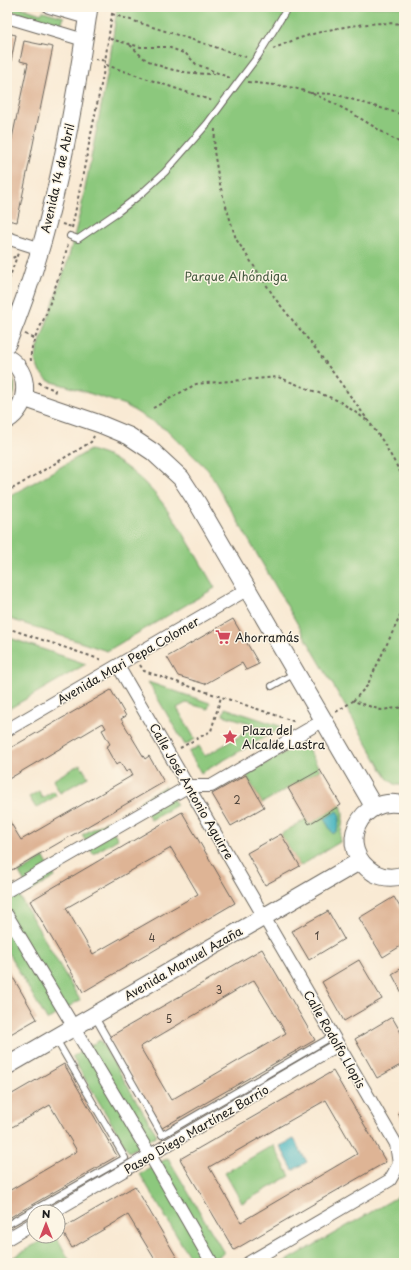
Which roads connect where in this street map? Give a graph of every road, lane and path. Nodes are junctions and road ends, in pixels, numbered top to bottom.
1 (49, 7) edge
2 (113, 7) edge
3 (288, 7) edge
4 (88, 13) edge
5 (112, 14) junction
6 (7, 17) edge
7 (404, 24) edge
8 (110, 39) junction
9 (84, 40) junction
10 (130, 44) junction
11 (256, 58) junction
12 (105, 65) junction
13 (219, 74) junction
14 (239, 81) junction
15 (309, 93) junction
16 (222, 104) junction
17 (214, 115) junction
18 (404, 115) edge
19 (404, 146) edge
20 (70, 236) junction
21 (7, 238) edge
22 (41, 249) junction
23 (19, 252) dead end
24 (7, 286) edge
25 (7, 344) edge
26 (7, 358) edge
27 (32, 365) dead end
28 (37, 377) dead end
29 (24, 398) junction
30 (49, 406) junction
31 (153, 408) dead end
32 (7, 420) edge
33 (369, 423) junction
34 (100, 424) junction
35 (404, 481) edge
36 (7, 492) edge
37 (248, 590) junction
38 (404, 608) edge
39 (7, 628) edge
40 (135, 656) junction
41 (118, 666) junction
42 (296, 672) junction
43 (272, 686) dead end
44 (221, 697) junction
45 (353, 701) junction
46 (404, 707) edge
47 (318, 724) junction
48 (7, 730) edge
49 (170, 753) junction
50 (189, 786) junction
51 (404, 805) edge
52 (374, 806) junction
53 (360, 861) junction
54 (404, 875) edge
55 (7, 891) edge
56 (7, 915) edge
57 (265, 916) junction
58 (94, 1015) junction
59 (74, 1027) junction
60 (55, 1038) junction
61 (336, 1040) junction
62 (7, 1066) edge
63 (150, 1155) junction
64 (66, 1204) edge
65 (7, 1225) edge
66 (26, 1228) edge
67 (7, 1239) edge
68 (404, 1257) edge
69 (212, 1263) edge
70 (248, 1263) edge
71 (400, 1263) edge

1 - 4 street
2 - 5 path
3 - 11 lane
4 - 9 street, Avenida 14 de Abril
5 - 8 path
5 - 11 path
6 - 9 street
7 - 11 path
8 - 10 path
8 - 12 path
9 - 22 street, Avenida 14 de Abril
10 - 13 path
10 - 13 path
11 - 14 lane
12 - 16 path
12 - 20 path
13 - 14 path
14 - 15 path
14 - 16 lane
15 - 18 path
15 - 19 path
16 - 17 lane
17 - 20 lane
17 - 33 path
20 - 27 path
21 - 22 street
22 - 25 street, Avenida 14 de Abril
23 - 24 path
26 - 29 street
28 - 30 path
29 - 30 street
29 - 32 street
30 - 34 street
31 - 33 path
33 - 35 path
34 - 36 path
34 - 37 street
37 - 40 street, Avenida Mari Pepa Colomer
37 - 42 street
38 - 45 path
39 - 41 path
40 - 41 street, Avenida Mari Pepa Colomer
40 - 44 path
41 - 48 street, Avenida Mari Pepa Colomer
41 - 49 street, Calle José Antonio Aguirre
42 - 43 lane
42 - 47 street
44 - 47 path
44 - 49 path
45 - 46 path
45 - 47 path
47 - 50 street
47 - 52 street
49 - 50 street, Calle José Antonio Aguirre
50 - 55 street
50 - 57 street, Calle José Antonio Aguirre
51 - 52 street
52 - 53 street
53 - 54 street
53 - 57 street, Avenida Manuel Azaña
56 - 59 street
57 - 58 street, Avenida Manuel Azaña
57 - 61 street, Calle Rodolfo Llopis
58 - 59 street, Avenida Manuel Azaña
58 - 61 lane
59 - 60 street, Avenida Manuel Azaña
59 - 63 street
60 - 62 street, Avenida Manuel Azaña
60 - 65 lane
61 - 63 street, Paseo Diego Martínez Barrio
61 - 70 street, Calle Rodolfo Llopis
63 - 64 street, Paseo Diego Martínez Barrio
63 - 69 street
66 - 67 street
68 - 71 path

